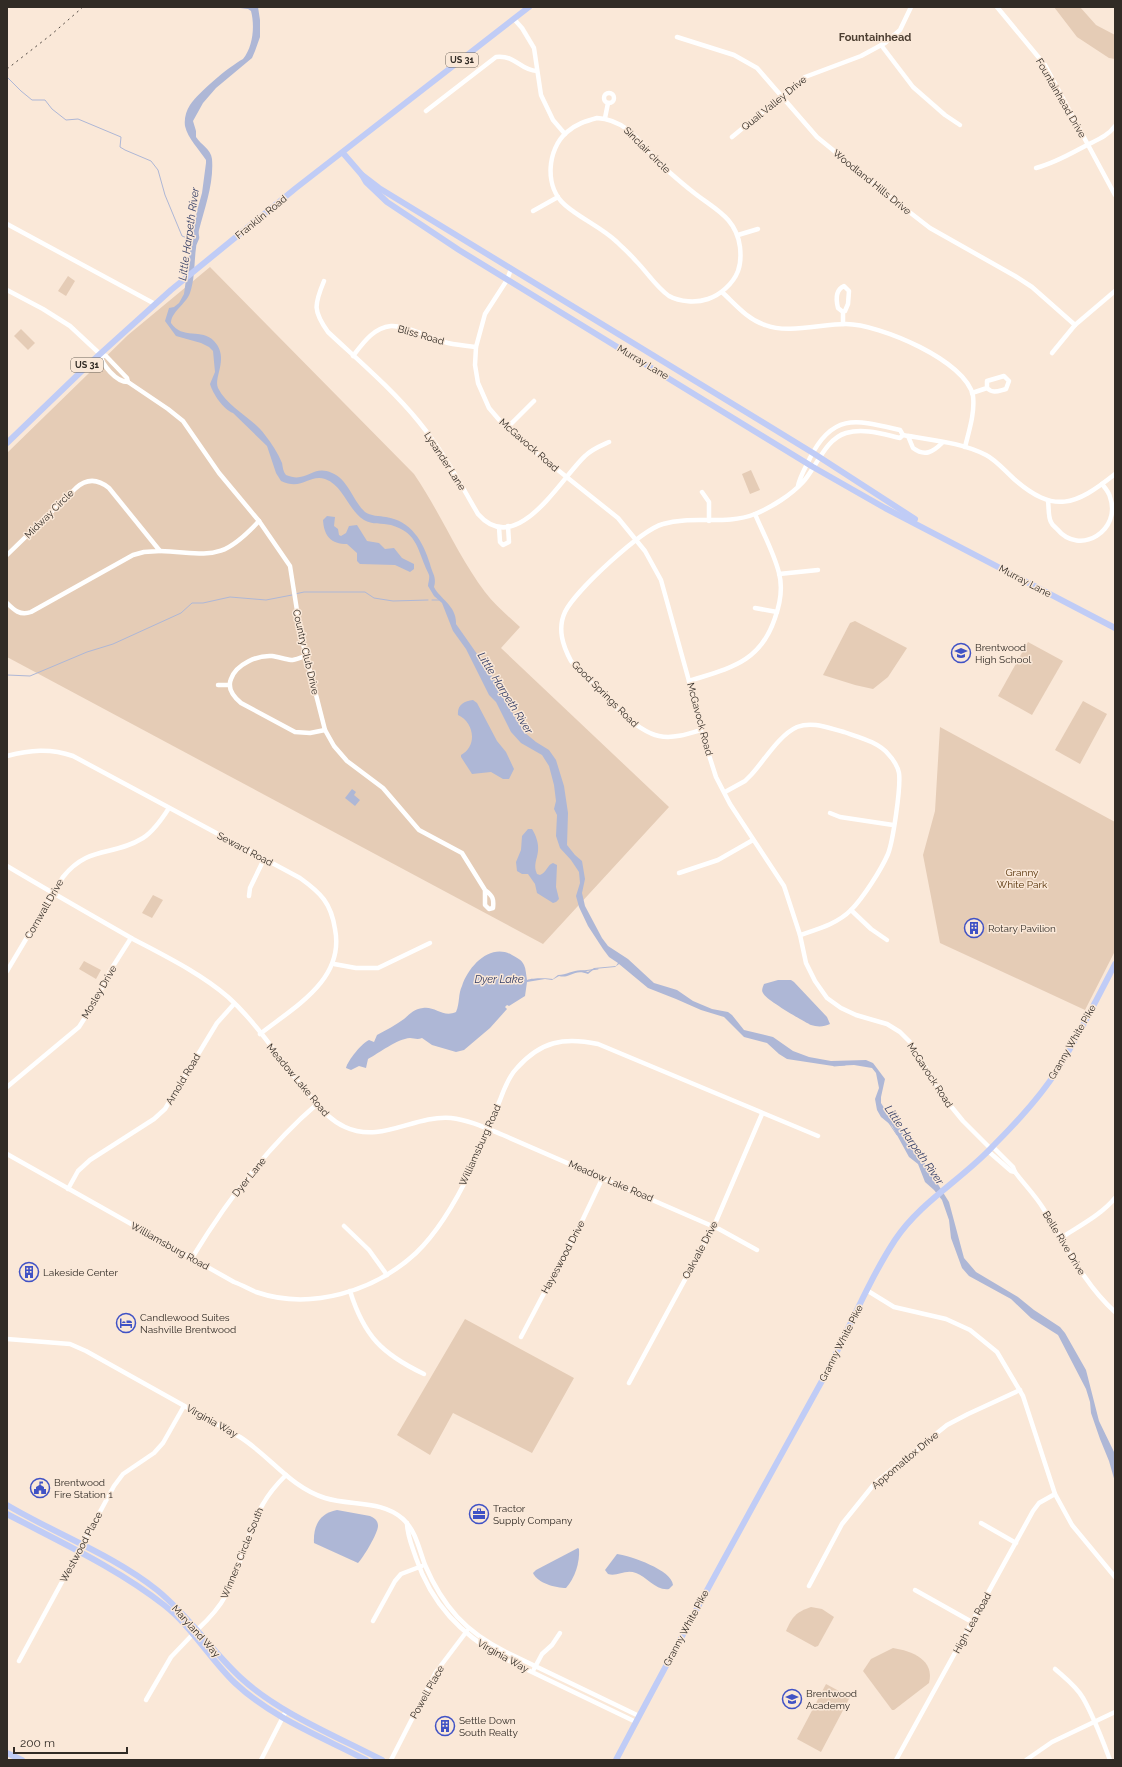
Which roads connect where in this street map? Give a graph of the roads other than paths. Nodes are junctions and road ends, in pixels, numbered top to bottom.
1 (529, 7) edge
2 (911, 7) edge
3 (997, 7) edge
4 (514, 19) junction
5 (678, 37) dead end
6 (881, 45) junction
7 (537, 71) junction
8 (780, 96) junction
9 (608, 103) dead end
10 (426, 110) dead end
11 (605, 118) junction
12 (960, 125) dead end
13 (1115, 126) edge
14 (565, 134) junction
15 (732, 137) dead end
16 (1088, 145) junction
17 (343, 153) junction
18 (1036, 168) dead end
19 (362, 175) junction
20 (1115, 195) edge
21 (558, 196) junction
22 (533, 211) dead end
23 (7, 224) edge
24 (758, 229) dead end
25 (738, 235) junction
26 (511, 269) junction
27 (507, 280) junction
28 (324, 281) dead end
29 (7, 290) edge
30 (1115, 291) edge
31 (722, 292) junction
32 (155, 304) junction
33 (843, 312) junction
34 (843, 324) junction
35 (1075, 326) junction
36 (476, 347) junction
37 (1052, 353) dead end
38 (100, 354) junction
39 (353, 356) junction
40 (987, 388) junction
41 (972, 393) junction
42 (534, 401) dead end
43 (507, 428) junction
44 (905, 436) junction
45 (609, 442) dead end
46 (942, 442) junction
47 (7, 443) edge
48 (965, 447) junction
49 (813, 453) junction
50 (820, 458) junction
51 (808, 464) junction
52 (813, 467) junction
53 (1115, 474) edge
54 (567, 478) junction
55 (1102, 484) junction
56 (798, 486) junction
57 (702, 492) dead end
58 (1048, 501) junction
59 (755, 514) junction
60 (259, 521) junction
61 (709, 521) junction
62 (508, 526) junction
63 (499, 527) junction
64 (935, 533) junction
65 (637, 541) junction
66 (160, 551) junction
67 (7, 555) edge
68 (818, 570) dead end
69 (779, 574) junction
70 (7, 602) edge
71 (755, 608) dead end
72 (777, 612) junction
73 (1115, 628) edge
74 (306, 656) junction
75 (689, 681) junction
76 (218, 685) dead end
77 (230, 685) junction
78 (325, 730) junction
79 (701, 730) junction
80 (7, 756) edge
81 (725, 792) junction
82 (169, 808) junction
83 (830, 813) dead end
84 (893, 825) junction
85 (753, 840) junction
86 (264, 859) junction
87 (7, 866) edge
88 (679, 873) dead end
89 (486, 890) dead end
90 (53, 894) junction
91 (249, 896) dead end
92 (851, 910) junction
93 (800, 935) junction
94 (131, 938) junction
95 (887, 940) dead end
96 (430, 943) dead end
97 (334, 964) junction
98 (1115, 964) edge
99 (7, 971) edge
100 (234, 1004) junction
101 (260, 1034) junction
102 (7, 1087) edge
103 (317, 1104) junction
104 (762, 1114) junction
105 (488, 1129) junction
106 (818, 1136) dead end
107 (991, 1149) junction
108 (7, 1154) edge
109 (603, 1178) junction
110 (68, 1189) junction
111 (1115, 1198) edge
112 (344, 1226) dead end
113 (714, 1226) junction
114 (1061, 1238) junction
115 (757, 1250) dead end
116 (192, 1258) junction
117 (387, 1275) junction
118 (350, 1291) junction
119 (868, 1291) junction
120 (1115, 1312) edge
121 (521, 1336) dead end
122 (7, 1339) edge
123 (424, 1374) dead end
124 (629, 1383) dead end
125 (1020, 1390) junction
126 (184, 1406) junction
127 (286, 1475) junction
128 (1055, 1494) junction
129 (7, 1505) edge
130 (7, 1514) edge
131 (28, 1516) junction
132 (18, 1520) junction
133 (407, 1523) junction
134 (981, 1523) dead end
135 (1016, 1543) junction
136 (82, 1545) junction
137 (78, 1552) junction
138 (425, 1564) junction
139 (419, 1567) junction
140 (1115, 1577) edge
141 (148, 1584) junction
142 (809, 1586) dead end
143 (143, 1590) junction
144 (915, 1590) dead end
145 (373, 1621) dead end
146 (972, 1622) junction
147 (469, 1629) junction
148 (195, 1632) junction
149 (465, 1633) junction
150 (560, 1633) dead end
151 (19, 1661) dead end
152 (536, 1666) junction
153 (1055, 1669) dead end
154 (533, 1672) junction
155 (146, 1700) dead end
156 (286, 1711) junction
157 (1115, 1712) edge
158 (283, 1717) junction
159 (638, 1719) junction
160 (1094, 1721) junction
161 (7, 1753) edge
162 (22, 1760) edge
163 (261, 1760) edge
164 (366, 1760) edge
165 (382, 1760) edge
166 (391, 1760) edge
167 (616, 1760) edge
168 (896, 1760) edge
169 (1026, 1760) edge
170 (1110, 1760) edge

1 - 4 main road, Franklin Road / US 31
2 - 6 street, Quail Valley Drive
3 - 16 street, Fountainhead Drive
4 - 7 street
4 - 17 main road, Franklin Road / US 31
5 - 8 street, Woodland Hills Drive
6 - 8 street, Quail Valley Drive
6 - 12 street
7 - 10 street
7 - 14 street
8 - 15 street, Quail Valley Drive
8 - 35 street, Woodland Hills Drive
9 - 11 street
11 - 14 street, Sinclair circle
11 - 25 street, Sinclair circle
13 - 16 street
14 - 21 street, Sinclair circle
16 - 18 street
16 - 20 street, Fountainhead Drive
17 - 19 main road, Murray Lane
17 - 32 main road, Franklin Road / US 31
19 - 26 main road, Murray Lane
19 - 27 main road, Murray Lane
21 - 22 street
21 - 31 street, Sinclair circle
23 - 32 street
24 - 25 street
25 - 31 street, Sinclair circle
26 - 27 street, McGavock Road
26 - 49 main road, Murray Lane
27 - 36 street, McGavock Road
27 - 51 main road, Murray Lane
28 - 39 street, Lysander Lane
29 - 38 street, Country Club Drive
30 - 35 street
31 - 34 street
32 - 38 main road, Franklin Road / US 31
33 - 33 street
33 - 34 street
34 - 41 street
35 - 37 street
36 - 39 street, Bliss Road
36 - 43 street, McGavock Road
38 - 47 main road, Franklin Road / US 31
38 - 60 street, Country Club Drive
39 - 63 street, Lysander Lane
40 - 40 street
40 - 41 street
41 - 48 street
42 - 43 street
43 - 54 street, McGavock Road
44 - 46 street
44 - 46 street
44 - 49 street, Good Springs Road
44 - 50 street, Good Springs Road
45 - 54 street
46 - 48 street
48 - 58 street
49 - 50 main road, Murray Lane
49 - 51 street, Good Springs Road
50 - 52 street, Good Springs Road
50 - 64 main road, Murray Lane
51 - 52 main road, Murray Lane
51 - 56 street, Good Springs Road
52 - 56 street, Good Springs Road
52 - 64 main road, Murray Lane
53 - 55 street
54 - 62 street
54 - 65 street, McGavock Road
55 - 58 street
55 - 58 street
56 - 59 street, Good Springs Road
57 - 61 street
59 - 61 street, Good Springs Road
59 - 69 street
60 - 66 street
60 - 74 street, Country Club Drive
61 - 65 street, Good Springs Road
62 - 63 street
62 - 63 street
64 - 73 main road, Murray Lane
65 - 75 street, McGavock Road
65 - 79 street, Good Springs Road
66 - 67 street, Midway Circle
66 - 70 street
68 - 69 street
69 - 72 street
71 - 72 street
72 - 75 street
74 - 77 street
74 - 78 street, Country Club Drive
75 - 79 street, McGavock Road
76 - 77 street
77 - 78 street
78 - 89 street, Country Club Drive
79 - 81 street, McGavock Road
80 - 82 street, Seward Road
81 - 84 street
81 - 85 street, McGavock Road
82 - 86 street, Seward Road
82 - 90 street, Cornwall Drive
83 - 84 street
84 - 92 street
85 - 88 street
85 - 93 street, McGavock Road
86 - 91 street
86 - 97 street, Seward Road
87 - 90 street, Meadow Lake Road
90 - 94 street, Meadow Lake Road
90 - 99 street, Cornwall Drive
92 - 93 street
92 - 95 street
93 - 107 street, McGavock Road
94 - 100 street, Meadow Lake Road
94 - 102 street, Mosley Drive
96 - 97 street
97 - 101 street, Seward Road
98 - 107 main road, Granny White Pike
100 - 101 street, Meadow Lake Road
100 - 110 street, Arnold Road
101 - 103 street, Meadow Lake Road
103 - 105 street, Meadow Lake Road
103 - 116 street, Dyer Lane
104 - 105 street, Williamsburg Road
104 - 106 street, Williamsburg Road
104 - 113 street, Oakvale Drive
105 - 109 street, Meadow Lake Road
105 - 117 street, Williamsburg Road
107 - 114 street, Belle Rive Drive
107 - 119 main road, Granny White Pike
108 - 110 street, Williamsburg Road
109 - 113 street, Meadow Lake Road
109 - 121 street, Hayeswood Drive
110 - 116 street, Williamsburg Road
111 - 114 street
112 - 117 street
113 - 115 street, Meadow Lake Road
113 - 124 street, Oakvale Drive
114 - 120 street, Belle Rive Drive
116 - 118 street, Williamsburg Road
117 - 118 street, Williamsburg Road
118 - 123 street
119 - 125 street
119 - 159 main road, Granny White Pike
122 - 126 street, Virginia Way
125 - 128 street
125 - 142 street, Appomattox Drive
126 - 127 street, Virginia Way
126 - 136 street, Westwood Place
127 - 133 street, Virginia Way
127 - 148 street, Winners Circle South
128 - 135 street, High Lea Road
128 - 140 street
129 - 131 main road, Maryland Way
130 - 132 main road, Maryland Way
131 - 132 main road
131 - 136 main road, Maryland Way
132 - 137 main road, Maryland Way
133 - 138 street, Virginia Way
133 - 139 street, Virginia Way
134 - 135 street
135 - 146 street, High Lea Road
136 - 137 street, Westwood Place
136 - 141 main road, Maryland Way
137 - 143 main road, Maryland Way
137 - 151 street, Westwood Place
138 - 139 street
138 - 147 street, Virginia Way
139 - 145 street
139 - 149 street, Virginia Way
141 - 143 main road
141 - 148 main road, Maryland Way
143 - 148 main road, Maryland Way
144 - 146 street
146 - 168 street, High Lea Road
147 - 149 street, Powell Place
147 - 152 street, Virginia Way
148 - 155 street, Winners Circle South
148 - 156 main road, Maryland Way
148 - 158 main road, Maryland Way
149 - 154 street, Virginia Way
149 - 166 street, Powell Place
150 - 152 street
152 - 154 street
152 - 159 street, Virginia Way
153 - 160 street
154 - 159 street, Virginia Way
156 - 158 street
156 - 165 main road, Maryland Way
157 - 160 street
158 - 163 street
158 - 164 main road, Maryland Way
159 - 167 main road, Granny White Pike
160 - 169 street
160 - 170 street
161 - 162 main road

